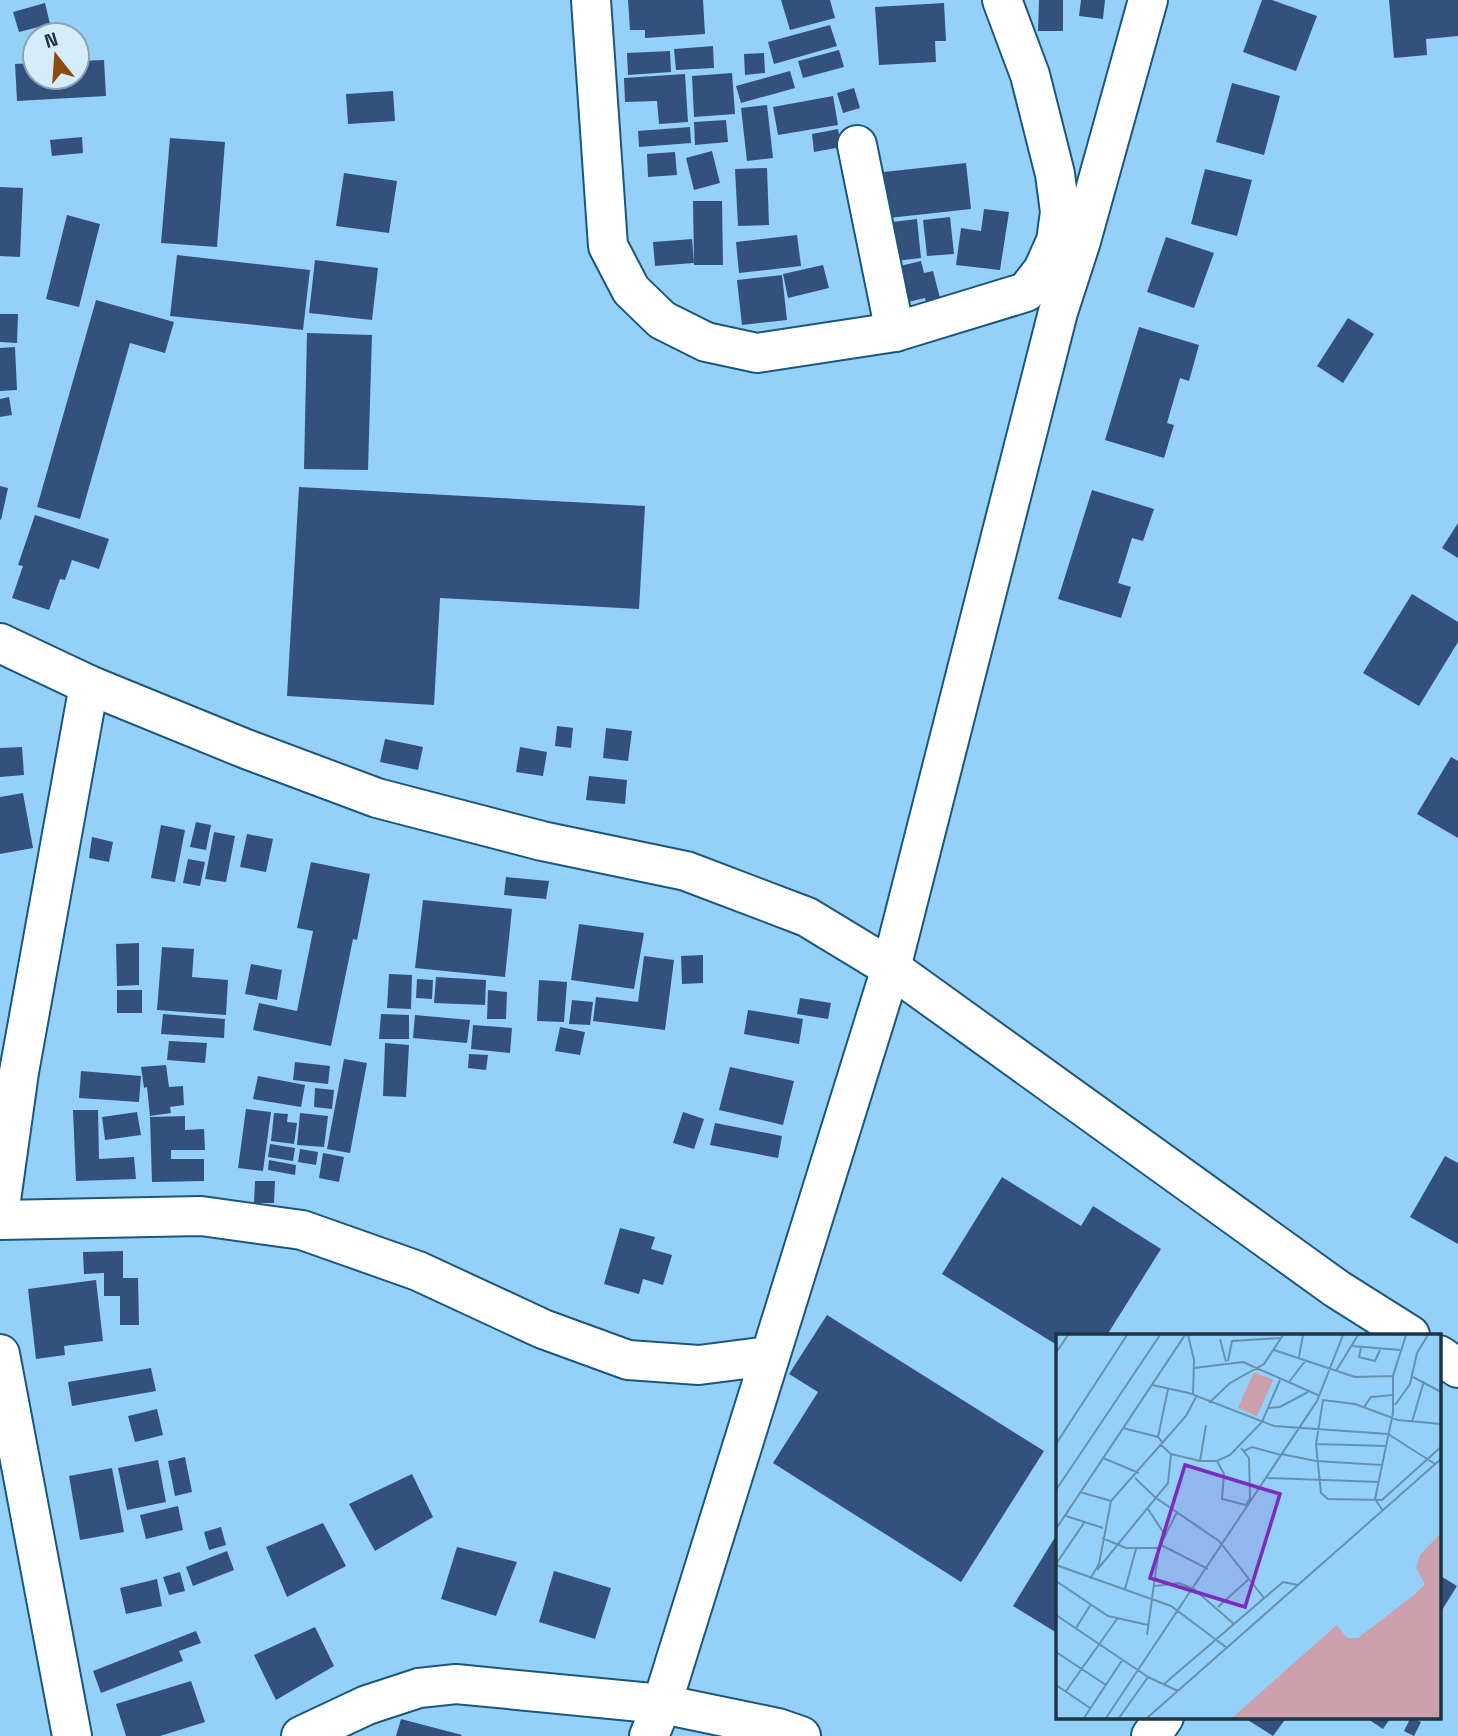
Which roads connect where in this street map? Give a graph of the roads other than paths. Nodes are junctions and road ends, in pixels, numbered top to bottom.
1 (591, 0) edge
2 (1002, 0) edge
3 (1148, 0) edge
4 (857, 145) dead end
5 (895, 332) junction
6 (0, 643) edge
7 (89, 685) junction
8 (891, 968) junction
9 (9, 1069) edge
10 (0, 1207) edge
11 (0, 1220) edge
12 (1399, 1332) edge
13 (0, 1354) edge
14 (769, 1356) junction
15 (1440, 1356) edge
16 (1458, 1368) edge
17 (1163, 1718) edge
18 (655, 1720) edge
19 (72, 1736) edge
20 (301, 1736) edge
21 (801, 1736) edge
22 (1151, 1736) edge

1 - 5 street
2 - 5 street
3 - 8 street
4 - 5 street
6 - 7 street
7 - 8 street
7 - 9 street
8 - 12 street
8 - 14 street
9 - 10 street
11 - 14 street
13 - 19 street
14 - 18 street
15 - 16 street
17 - 22 street
18 - 20 street
18 - 21 street

